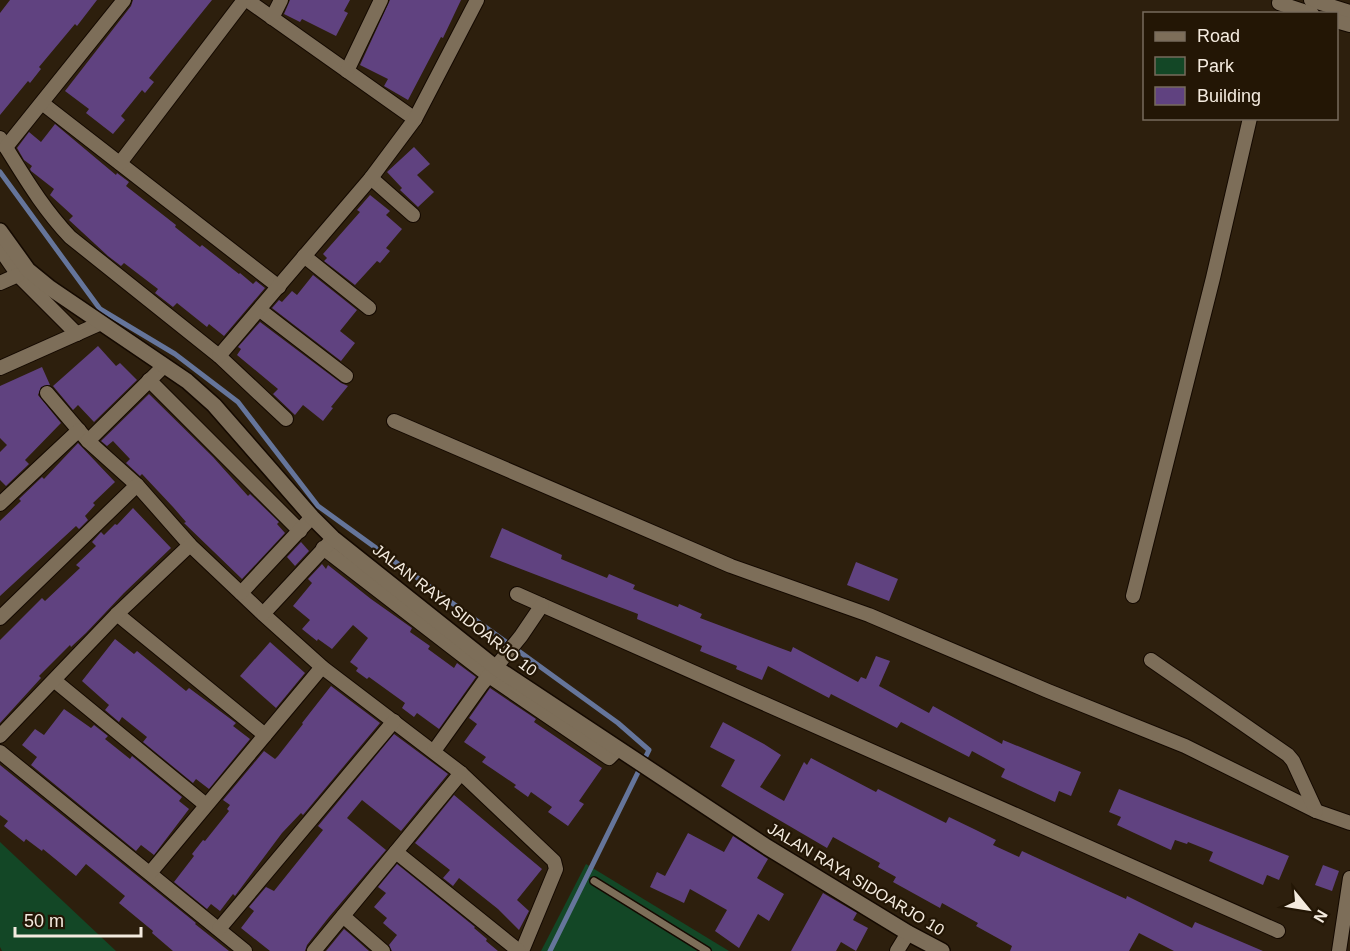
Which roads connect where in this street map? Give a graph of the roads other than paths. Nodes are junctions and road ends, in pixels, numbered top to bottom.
1 (124, 0) edge
2 (245, 0) edge
3 (281, 0) edge
4 (381, 0) edge
5 (477, 0) edge
6 (1311, 0) edge
7 (1278, 6) edge
8 (1304, 12) edge
9 (1350, 12) edge
10 (272, 18) junction
11 (347, 71) junction
12 (42, 103) junction
13 (415, 119) junction
14 (1250, 120) edge
15 (3, 143) edge
16 (120, 163) junction
17 (371, 178) junction
18 (413, 215) dead end
19 (0, 231) edge
20 (0, 249) edge
21 (304, 256) junction
22 (18, 275) junction
23 (0, 284) edge
24 (279, 287) junction
25 (369, 308) dead end
26 (260, 310) junction
27 (101, 323) junction
28 (77, 334) junction
29 (219, 356) junction
30 (164, 366) junction
31 (0, 368) edge
32 (346, 376) dead end
33 (149, 380) junction
34 (47, 393) dead end
35 (286, 419) dead end
36 (394, 421) dead end
37 (83, 436) junction
38 (137, 485) junction
39 (0, 504) edge
40 (312, 517) junction
41 (300, 531) junction
42 (328, 543) junction
43 (190, 545) junction
44 (241, 593) junction
45 (517, 594) dead end
46 (1133, 596) dead end
47 (542, 605) junction
48 (117, 614) junction
49 (263, 614) junction
50 (0, 618) edge
51 (1151, 660) dead end
52 (322, 667) junction
53 (496, 667) junction
54 (55, 681) junction
55 (394, 721) junction
56 (265, 735) junction
57 (0, 736) edge
58 (434, 751) junction
59 (0, 752) edge
60 (461, 773) junction
61 (206, 805) junction
62 (1316, 811) junction
63 (1350, 823) edge
64 (396, 852) junction
65 (150, 873) junction
66 (1350, 878) edge
67 (594, 881) dead end
68 (343, 916) junction
69 (219, 929) junction
70 (1278, 931) dead end
71 (908, 933) junction
72 (245, 951) edge
73 (314, 951) edge
74 (383, 951) edge
75 (521, 951) edge
76 (707, 951) edge
77 (897, 951) edge
78 (942, 951) edge
79 (1340, 951) edge

1 - 12 street
2 - 10 street
2 - 16 street
3 - 10 street
4 - 11 street
5 - 13 street
6 - 9 street
7 - 8 street
10 - 11 street
11 - 13 street
12 - 15 street
12 - 16 street
13 - 17 street
14 - 46 street
15 - 29 street
16 - 24 street
17 - 18 street
17 - 21 street
19 - 27 street, JALAN RAYA SIDOARJO 10
20 - 22 street
21 - 24 street
21 - 25 street
22 - 23 street
22 - 28 street
24 - 26 street
26 - 29 street
26 - 32 street
27 - 28 street
27 - 30 street, JALAN RAYA SIDOARJO 10
28 - 31 street
29 - 35 street
30 - 33 street
30 - 40 street, JALAN RAYA SIDOARJO 10
33 - 37 street
33 - 41 street
34 - 37 street
36 - 62 street
37 - 38 street
37 - 39 street
38 - 43 street
38 - 50 street
40 - 41 street
40 - 42 street, JALAN RAYA SIDOARJO 10
41 - 44 street
42 - 49 street
42 - 53 street, JALAN RAYA SIDOARJO 10
43 - 44 street
43 - 48 street
44 - 49 street
45 - 47 street
47 - 53 street
47 - 70 street
48 - 54 street
48 - 56 street
49 - 52 street
51 - 62 street
52 - 55 street
52 - 56 street
53 - 58 street
53 - 71 street, JALAN RAYA SIDOARJO 10
54 - 57 street
54 - 61 street
55 - 58 street
55 - 69 street
56 - 61 street
58 - 60 street
59 - 65 street
60 - 64 street
60 - 75 street
61 - 65 street
62 - 63 street
64 - 68 street
64 - 75 street
65 - 69 street
66 - 79 street
67 - 76 lane
68 - 73 street
68 - 74 street
69 - 72 street
71 - 77 street
71 - 78 street, JALAN RAYA SIDOARJO 10

